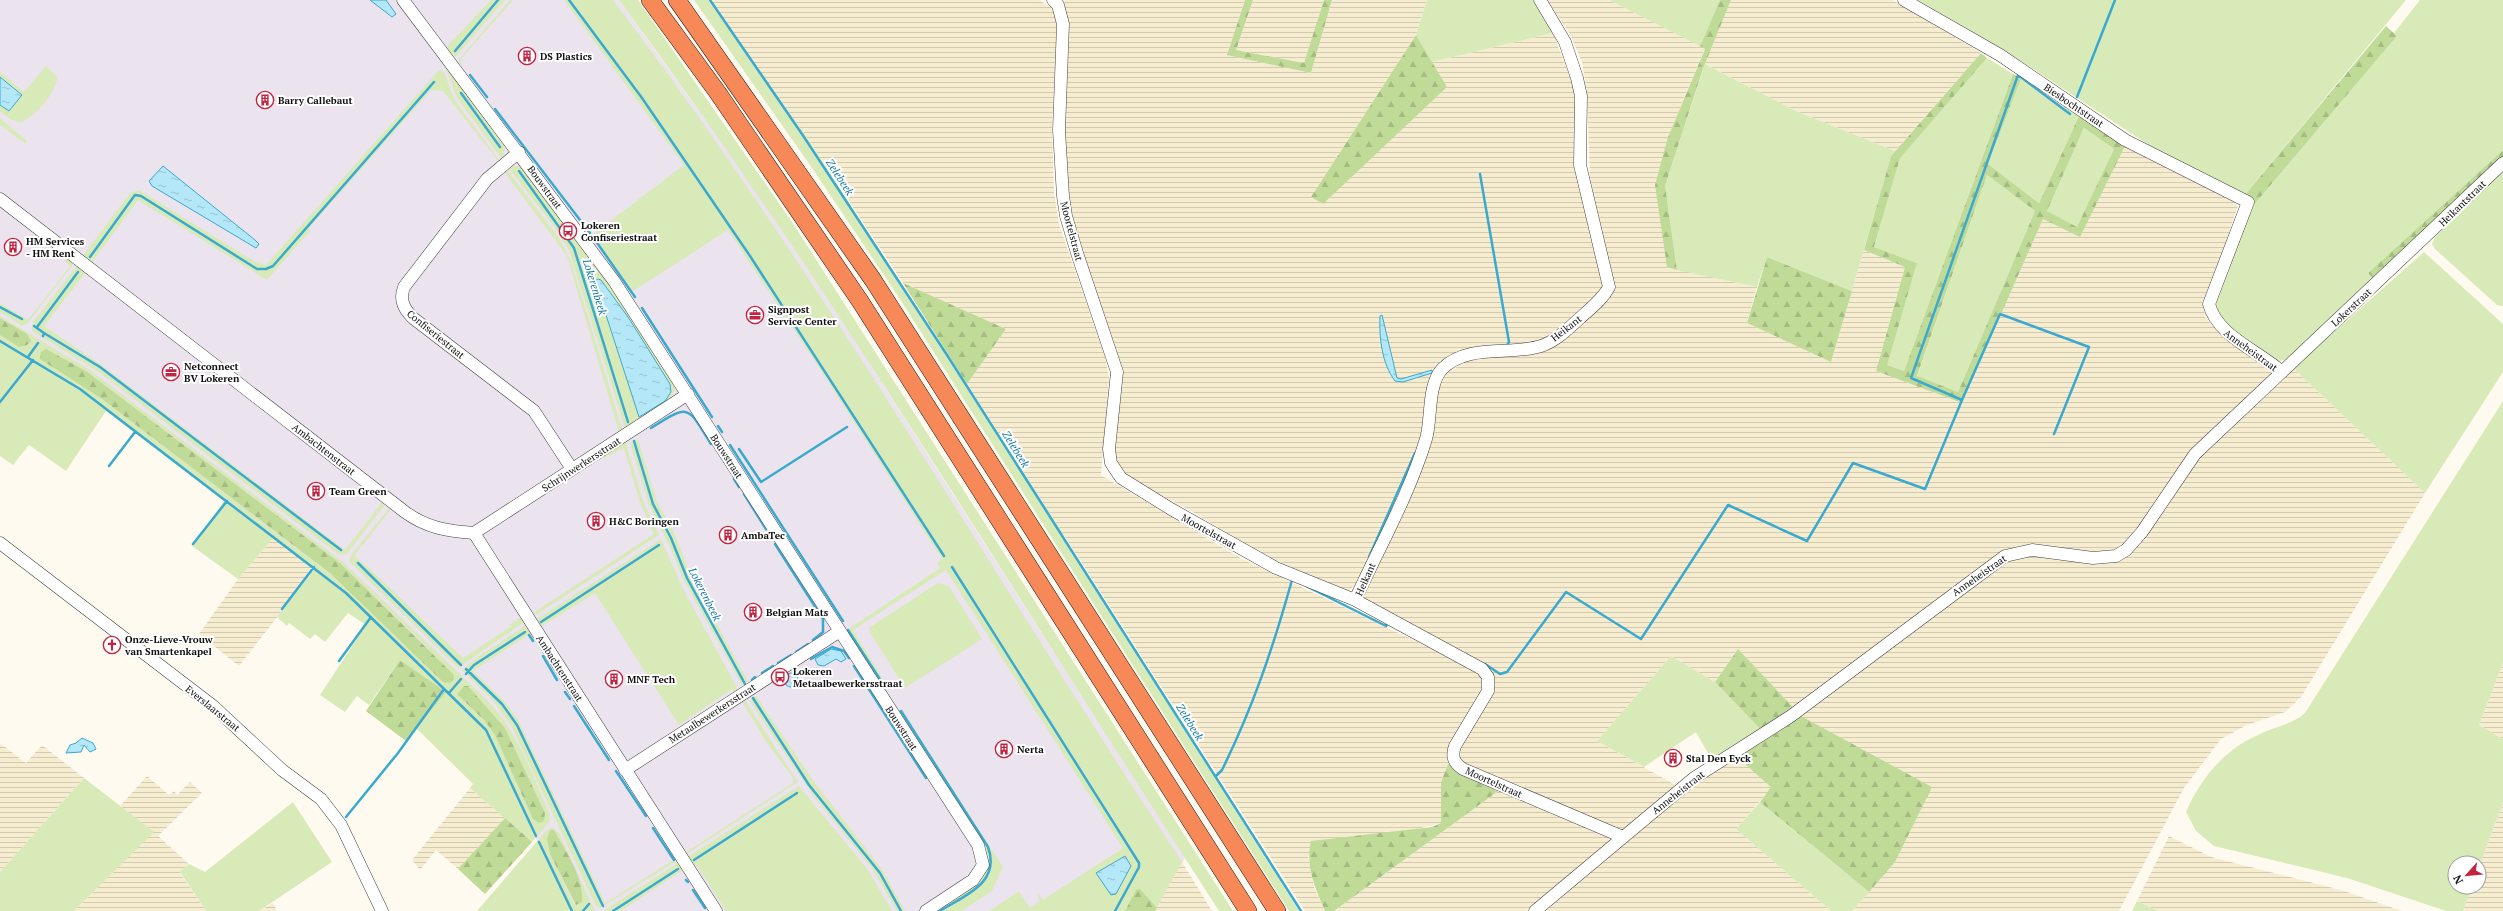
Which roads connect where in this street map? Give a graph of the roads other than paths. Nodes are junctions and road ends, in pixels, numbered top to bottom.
1 (403, 0) edge
2 (650, 0) edge
3 (677, 0) edge
4 (1053, 0) edge
5 (1540, 0) edge
6 (1904, 0) edge
7 (519, 152) junction
8 (2503, 164) edge
9 (0, 199) edge
10 (2248, 202) joint
11 (2421, 243) joint
12 (2282, 372) junction
13 (688, 394) junction
14 (572, 469) junction
15 (474, 533) junction
16 (0, 543) edge
17 (1355, 600) junction
18 (840, 631) junction
19 (625, 770) junction
20 (1623, 837) junction
21 (382, 911) edge
22 (716, 911) edge
23 (926, 911) edge
24 (1248, 911) edge
25 (1276, 911) edge
26 (1535, 911) edge

1 - 7 street, Bouwstraat
2 - 24 highway
3 - 25 highway
4 - 17 street, Moortelstraat
5 - 17 street, Heikant
6 - 10 street, Biesbochtstraat
7 - 13 street, Bouwstraat
7 - 14 street, Confiseriestraat
8 - 11 street, Heikantstraat
9 - 15 street, Ambachtenstraat
10 - 12 street, Anneheistraat
11 - 12 street, Lokerstraat
12 - 20 street, Anneheistraat
13 - 14 street, Schrijnwerkersstraat
13 - 18 street, Bouwstraat
14 - 15 street, Schrijnwerkersstraat
15 - 19 street, Ambachtenstraat
16 - 21 street, Everslaarstraat
17 - 20 street, Moortelstraat
18 - 19 street, Metaalbewerkersstraat
18 - 23 street, Bouwstraat
19 - 22 street, Ambachtenstraat
20 - 26 street, Anneheistraat

